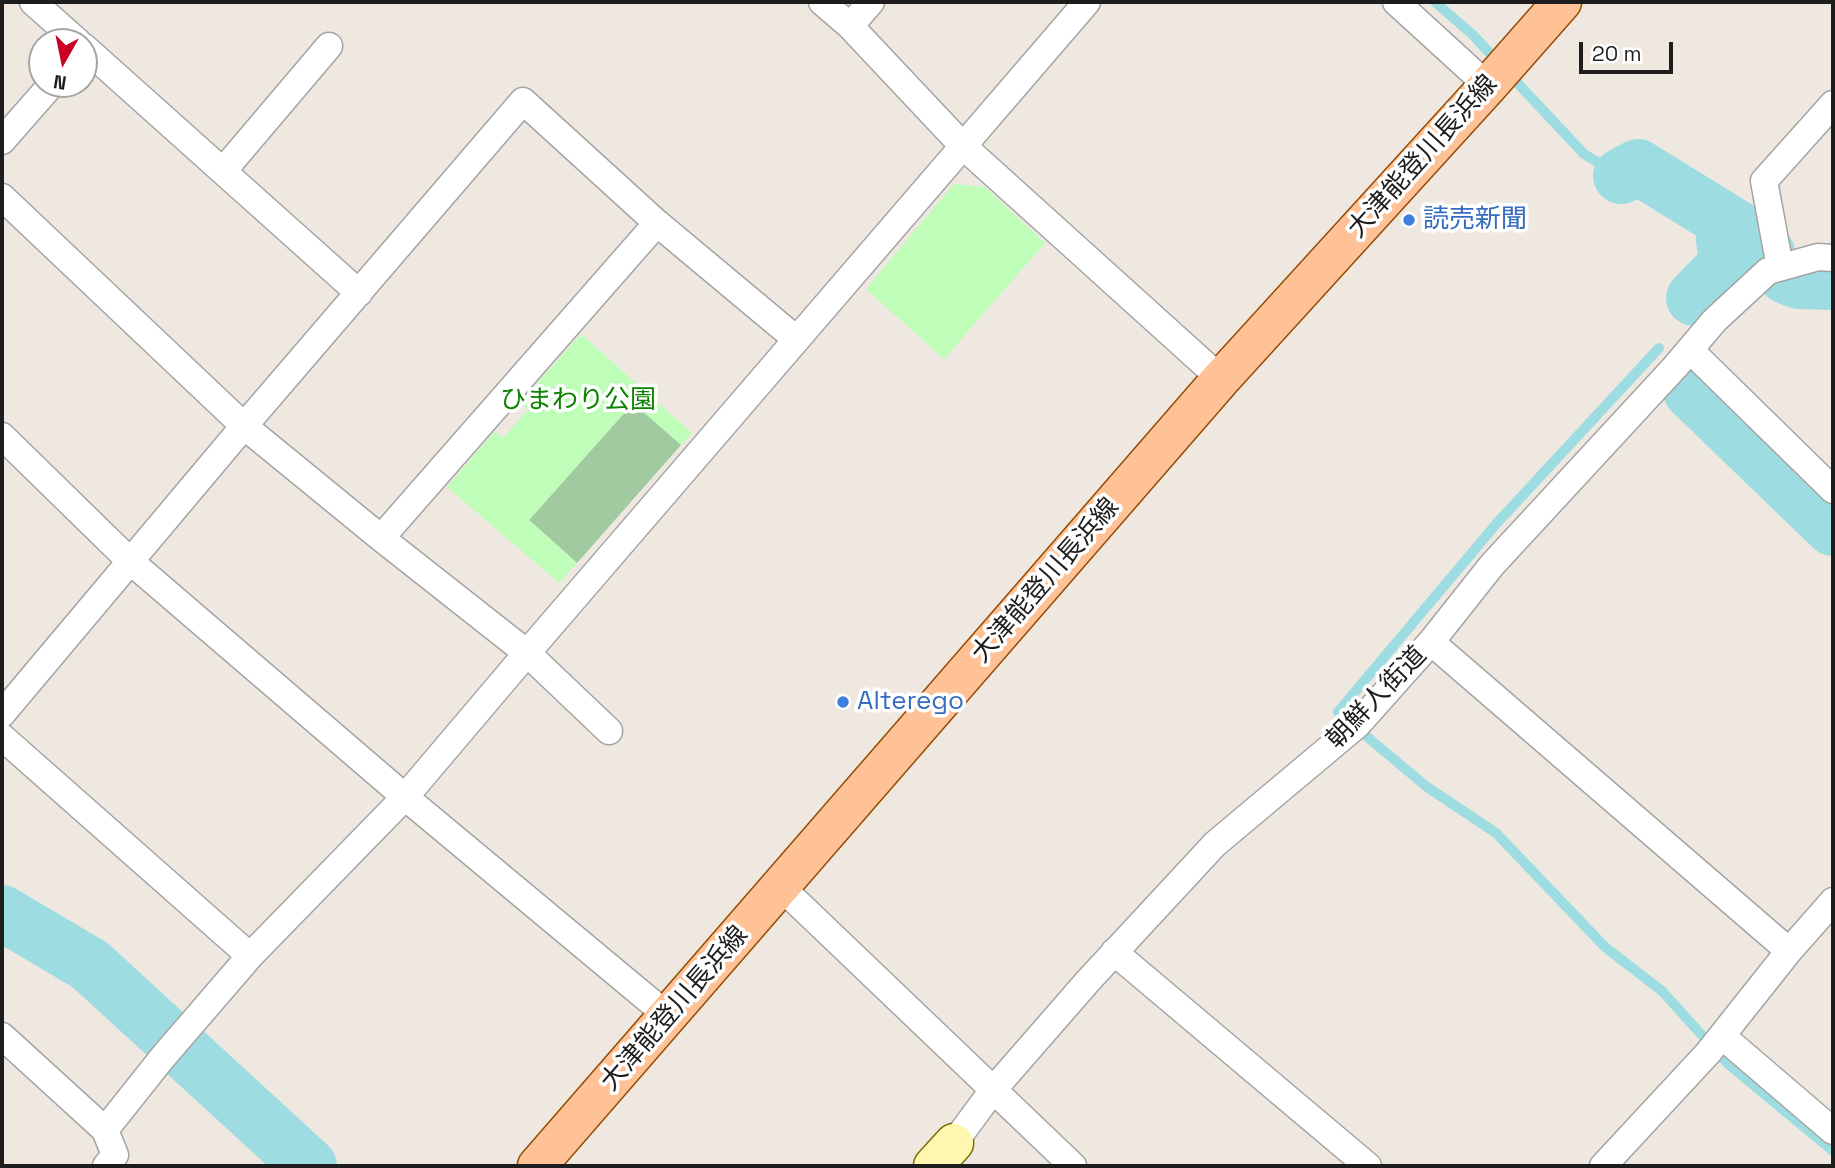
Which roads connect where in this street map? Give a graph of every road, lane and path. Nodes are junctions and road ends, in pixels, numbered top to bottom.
1 (33, 2) edge
2 (822, 2) edge
3 (871, 2) edge
4 (1087, 2) edge
5 (1396, 2) edge
6 (1562, 2) edge
7 (850, 26) junction
8 (62, 28) edge
9 (329, 46) dead end
10 (98, 59) edge
11 (1488, 86) junction
12 (40, 98) edge
13 (1833, 104) edge
14 (2, 141) edge
15 (963, 146) junction
16 (223, 171) junction
17 (2, 197) edge
18 (657, 223) junction
19 (1833, 258) edge
20 (1780, 267) junction
21 (359, 293) junction
22 (796, 339) junction
23 (1690, 349) junction
24 (1221, 379) junction
25 (244, 426) junction
26 (2, 436) edge
27 (1833, 490) edge
28 (381, 538) junction
29 (130, 561) junction
30 (1432, 642) junction
31 (527, 653) junction
32 (2, 714) edge
33 (609, 731) dead end
34 (2, 737) edge
35 (405, 797) junction
36 (781, 887) junction
37 (1833, 901) edge
38 (1788, 951) junction
39 (1114, 952) junction
40 (250, 956) junction
41 (668, 1016) junction
42 (2, 1036) edge
43 (1716, 1043) junction
44 (993, 1090) junction
45 (105, 1130) junction
46 (1833, 1131) edge
47 (943, 1154) edge
48 (106, 1166) edge
49 (537, 1166) edge
50 (1073, 1166) edge
51 (1368, 1166) edge
52 (1603, 1166) edge

1 - 8 street
2 - 7 street
3 - 7 street
4 - 15 street
5 - 11 street
6 - 11 main road, 大津能登川長浜線
7 - 15 street
9 - 16 street
10 - 16 street
11 - 24 main road, 大津能登川長浜線
12 - 14 street
13 - 20 street
15 - 22 street
15 - 24 street
16 - 21 street
17 - 25 street
18 - 21 street
18 - 22 street
18 - 28 street
19 - 20 street, 朝鮮人街道
20 - 23 street, 朝鮮人街道
21 - 25 street
22 - 31 street
23 - 27 street
23 - 30 street, 朝鮮人街道
24 - 36 main road, 大津能登川長浜線
25 - 28 street
25 - 29 street
26 - 29 street
28 - 31 street
29 - 32 street
29 - 35 street
30 - 38 street
30 - 39 street, 朝鮮人街道
31 - 33 street
31 - 35 street
34 - 40 street
35 - 40 street
35 - 41 street
36 - 41 main road, 大津能登川長浜線
36 - 44 street
37 - 38 street
38 - 43 street
39 - 44 street, 朝鮮人街道
39 - 51 street
40 - 45 street
41 - 49 main road, 大津能登川長浜線
42 - 45 street
43 - 46 street
43 - 52 street
44 - 47 street, 朝鮮人街道
44 - 50 street
45 - 48 street

